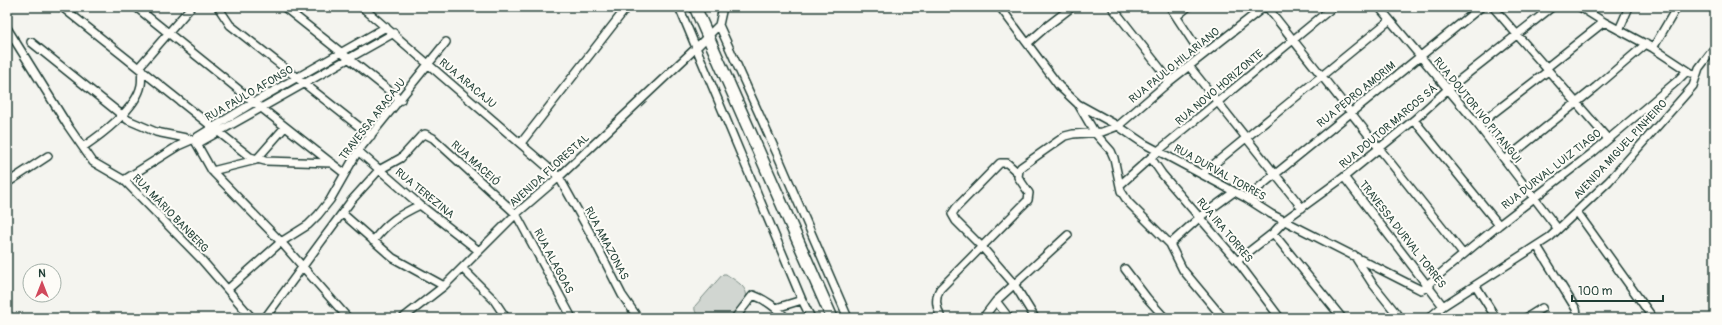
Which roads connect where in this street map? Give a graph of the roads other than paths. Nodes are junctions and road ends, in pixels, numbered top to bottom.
1 (62, 7) edge
2 (136, 7) edge
3 (191, 7) edge
4 (218, 7) edge
5 (284, 7) edge
6 (362, 7) edge
7 (627, 7) edge
8 (679, 7) edge
9 (695, 7) edge
10 (723, 7) edge
11 (1000, 7) edge
12 (1072, 7) edge
13 (1112, 7) edge
14 (1170, 7) edge
15 (1188, 7) edge
16 (1265, 7) edge
17 (1333, 7) edge
18 (1380, 7) edge
19 (1481, 7) edge
20 (1493, 7) edge
21 (1552, 7) edge
22 (1580, 7) edge
23 (1629, 7) edge
24 (1677, 7) edge
25 (1177, 16) junction
26 (1390, 20) junction
27 (1604, 22) junction
28 (719, 25) junction
29 (386, 27) junction
30 (7, 28) edge
31 (1618, 30) junction
32 (394, 33) junction
33 (169, 34) junction
34 (1517, 34) junction
35 (707, 36) junction
36 (1293, 39) junction
37 (31, 42) dead end
38 (446, 42) dead end
39 (1028, 43) junction
40 (1649, 46) junction
41 (1715, 47) edge
42 (696, 48) junction
43 (342, 52) junction
44 (1204, 53) junction
45 (1420, 56) junction
46 (350, 59) junction
47 (429, 65) junction
48 (1189, 66) junction
49 (140, 69) junction
50 (1547, 69) junction
51 (1687, 71) junction
52 (1322, 76) junction
53 (1696, 77) junction
54 (298, 78) junction
55 (1170, 81) junction
56 (306, 84) junction
57 (1448, 89) junction
58 (401, 100) junction
59 (254, 102) junction
60 (1218, 102) junction
61 (1576, 103) junction
62 (1078, 104) junction
63 (260, 108) junction
64 (1351, 112) junction
65 (123, 116) junction
66 (1414, 120) junction
67 (1478, 125) junction
68 (1118, 126) junction
69 (285, 127) junction
70 (215, 129) junction
71 (1095, 133) junction
72 (371, 136) junction
73 (1247, 137) junction
74 (1608, 139) junction
75 (194, 141) junction
76 (521, 143) junction
77 (83, 147) junction
78 (1379, 148) junction
79 (358, 151) junction
80 (1158, 151) junction
81 (48, 156) dead end
82 (1151, 158) junction
83 (256, 160) junction
84 (1505, 160) junction
85 (332, 163) junction
86 (379, 170) junction
87 (212, 171) junction
88 (344, 173) junction
89 (1018, 173) junction
90 (1202, 174) junction
91 (1276, 174) junction
92 (559, 177) junction
93 (1344, 177) junction
94 (124, 180) junction
95 (7, 183) edge
96 (1120, 184) junction
97 (1234, 192) junction
98 (1535, 197) junction
99 (1246, 198) junction
100 (420, 205) junction
101 (1302, 208) junction
102 (1577, 212) junction
103 (342, 213) junction
104 (516, 214) junction
105 (1200, 217) junction
106 (1284, 220) junction
107 (1499, 225) junction
108 (1558, 229) junction
109 (1272, 233) junction
110 (1068, 235) dead end
111 (373, 241) junction
112 (281, 242) junction
113 (1170, 244) junction
114 (1537, 246) junction
115 (982, 247) junction
116 (478, 251) junction
117 (1463, 254) junction
118 (1354, 255) junction
119 (1237, 261) junction
120 (302, 267) junction
121 (462, 268) junction
122 (1125, 269) dead end
123 (1014, 284) junction
124 (1429, 285) junction
125 (444, 286) junction
126 (1476, 286) junction
127 (228, 289) junction
128 (802, 300) junction
129 (996, 302) junction
130 (1443, 306) junction
131 (776, 308) junction
132 (1542, 308) dead end
133 (252, 318) edge
134 (265, 318) edge
135 (348, 318) edge
136 (403, 318) edge
137 (506, 318) edge
138 (572, 318) edge
139 (638, 318) edge
140 (735, 318) edge
141 (786, 318) edge
142 (811, 318) edge
143 (832, 318) edge
144 (848, 318) edge
145 (941, 318) edge
146 (983, 318) edge
147 (1009, 318) edge
148 (1035, 318) edge
149 (1165, 318) edge
150 (1224, 318) edge
151 (1280, 318) edge
152 (1342, 318) edge
153 (1400, 318) edge
154 (1429, 318) edge
155 (1496, 318) edge
156 (1526, 318) edge
157 (1572, 318) edge
158 (1652, 318) edge

1 - 49 street
2 - 33 street
3 - 33 street
4 - 54 street
5 - 43 street
6 - 29 street, RUA ARACAJU
7 - 76 street
8 - 42 street
9 - 35 highway
10 - 28 street
11 - 39 street
12 - 39 street
13 - 55 street
14 - 25 street
15 - 25 street
16 - 36 street
16 - 44 street, RUA PAULO HILARIANO
17 - 36 street, RUA NOVO HORIZONTE
18 - 26 street, RUA DOUTOR IVO PITANGUI
19 - 45 street, RUA PEDRO AMORIM
20 - 34 street
21 - 34 street, RUA DOUTOR MARCOS SÁ
22 - 27 street
23 - 31 street
24 - 40 street
25 - 44 street
26 - 45 street, RUA DOUTOR IVO PITANGUI
26 - 52 street
27 - 31 street
27 - 50 street
28 - 35 street, AVENIDA FLORESTAL
28 - 144 street
29 - 32 street, RUA ARACAJU
29 - 43 street, RUA PAULO AFONSO
30 - 77 street, RUA MÁRIO BANBERG
31 - 40 street
32 - 46 street, RUA PAULO AFONSO
32 - 47 street, RUA ARACAJU
33 - 49 street
33 - 59 street
34 - 50 street
34 - 57 street, RUA DOUTOR MARCOS SÁ
35 - 42 street, AVENIDA FLORESTAL
35 - 143 highway
36 - 52 street
36 - 60 street, RUA NOVO HORIZONTE
37 - 65 street
38 - 47 street, TRAVESSA ARACAJU
39 - 62 street
40 - 51 street
40 - 61 street
41 - 53 street, AVENIDA MIGUEL PINHEIRO
42 - 92 street, AVENIDA FLORESTAL
42 - 128 street
43 - 46 street
43 - 54 street, RUA PAULO AFONSO
44 - 48 street, RUA PAULO HILARIANO
45 - 57 street, RUA DOUTOR IVO PITANGUI
45 - 64 street, RUA PEDRO AMORIM
46 - 56 street, RUA PAULO AFONSO
46 - 58 street
47 - 58 street, TRAVESSA ARACAJU
47 - 76 street, RUA ARACAJU
48 - 55 street, RUA PAULO HILARIANO
48 - 60 street
49 - 65 street
49 - 70 street
50 - 61 street
50 - 67 street
51 - 53 street
51 - 74 street, RUA DURVAL LUIZ TIAGO
52 - 64 street
52 - 73 street
53 - 102 street, AVENIDA MIGUEL PINHEIRO
54 - 56 street
54 - 59 street, RUA PAULO AFONSO
55 - 68 street, RUA PAULO HILARIANO
56 - 63 street, RUA PAULO AFONSO
56 - 72 street
57 - 66 street, RUA DOUTOR MARCOS SÁ
57 - 67 street, RUA DOUTOR IVO PITANGUI
58 - 72 street, TRAVESSA ARACAJU
59 - 63 street
59 - 70 street, RUA PAULO AFONSO
60 - 73 street
60 - 80 street, RUA NOVO HORIZONTE
61 - 74 street
61 - 84 street
62 - 68 street, RUA DURVAL TORRES
62 - 71 street
63 - 69 street
63 - 70 street, RUA PAULO AFONSO
64 - 78 street
64 - 91 street, RUA PEDRO AMORIM
65 - 75 street
65 - 77 street
66 - 78 street, RUA DOUTOR MARCOS SÁ
66 - 107 street
67 - 84 street, RUA DOUTOR IVO PITANGUI
68 - 71 street
68 - 80 street, RUA DURVAL TORRES
69 - 83 street
69 - 85 street
70 - 75 street, RUA PAULO AFONSO
70 - 83 street
71 - 89 street
71 - 96 street
72 - 79 street, TRAVESSA ARACAJU
73 - 90 street
73 - 91 street
74 - 98 street, RUA DURVAL LUIZ TIAGO
75 - 87 street
75 - 94 street, RUA PAULO AFONSO
76 - 92 street, RUA ARACAJU
77 - 94 street, RUA MÁRIO BANBERG
78 - 93 street, RUA DOUTOR MARCOS SÁ
78 - 117 street
79 - 86 street, RUA TEREZINA
79 - 88 street, TRAVESSA ARACAJU
80 - 82 street, RUA NOVO HORIZONTE
80 - 90 street, RUA DURVAL TORRES
81 - 95 street
82 - 96 street, RUA NOVO HORIZONTE
82 - 105 street, RUA IRA TORRES
83 - 85 street
83 - 87 street
84 - 98 street, RUA DOUTOR IVO PITANGUI
85 - 88 street
86 - 100 street, RUA TEREZINA
86 - 103 street
86 - 104 street, RUA MACEIÓ
87 - 112 street
88 - 112 street, TRAVESSA ARACAJU
89 - 115 street
89 - 115 street
90 - 97 street, RUA DURVAL TORRES
91 - 99 street, RUA PEDRO AMORIM
91 - 101 street
92 - 104 street, AVENIDA FLORESTAL
92 - 139 street, RUA AMAZONAS
93 - 101 street, RUA DOUTOR MARCOS SÁ
93 - 124 street, TRAVESSA DURVAL TORRES
94 - 127 street, RUA MÁRIO BANBERG
96 - 113 street
97 - 99 street, RUA DURVAL TORRES
97 - 105 street
98 - 107 street, RUA DURVAL LUIZ TIAGO
98 - 108 street, RUA DOUTOR IVO PITANGUI
99 - 106 street, RUA DURVAL TORRES
100 - 111 street
100 - 116 street, RUA TEREZINA
101 - 106 street, RUA DOUTOR MARCOS SÁ
102 - 108 street, AVENIDA MIGUEL PINHEIRO
102 - 158 street
103 - 111 street
103 - 120 street
104 - 116 street, AVENIDA FLORESTAL
104 - 138 street, RUA ALAGOAS
105 - 113 street
105 - 119 street, RUA IRA TORRES
106 - 109 street, RUA DOUTOR MARCOS SÁ
106 - 118 street, RUA DURVAL TORRES
107 - 117 street, RUA DURVAL LUIZ TIAGO
108 - 114 street, AVENIDA MIGUEL PINHEIRO
109 - 119 street, RUA DOUTOR MARCOS SÁ
109 - 152 street
110 - 123 street
111 - 125 street
112 - 120 street
112 - 127 street, TRAVESSA ARACAJU
113 - 150 street
114 - 126 street, AVENIDA MIGUEL PINHEIRO
114 - 157 street
115 - 123 street
115 - 145 street
116 - 121 street, AVENIDA FLORESTAL
117 - 124 street, RUA DURVAL LUIZ TIAGO
118 - 124 street, RUA DURVAL TORRES
118 - 153 street
119 - 151 street, RUA IRA TORRES
120 - 134 street
120 - 135 street
121 - 125 street, AVENIDA FLORESTAL
121 - 137 street
122 - 149 street
123 - 129 street
123 - 148 street
124 - 130 street, TRAVESSA DURVAL TORRES
125 - 136 street, AVENIDA FLORESTAL
126 - 130 street, AVENIDA MIGUEL PINHEIRO
126 - 155 street
127 - 133 street, RUA MÁRIO BANBERG
128 - 131 street
128 - 142 street
129 - 146 street
129 - 147 street
130 - 154 street, AVENIDA MIGUEL PINHEIRO
131 - 140 street
131 - 141 street
132 - 156 street

